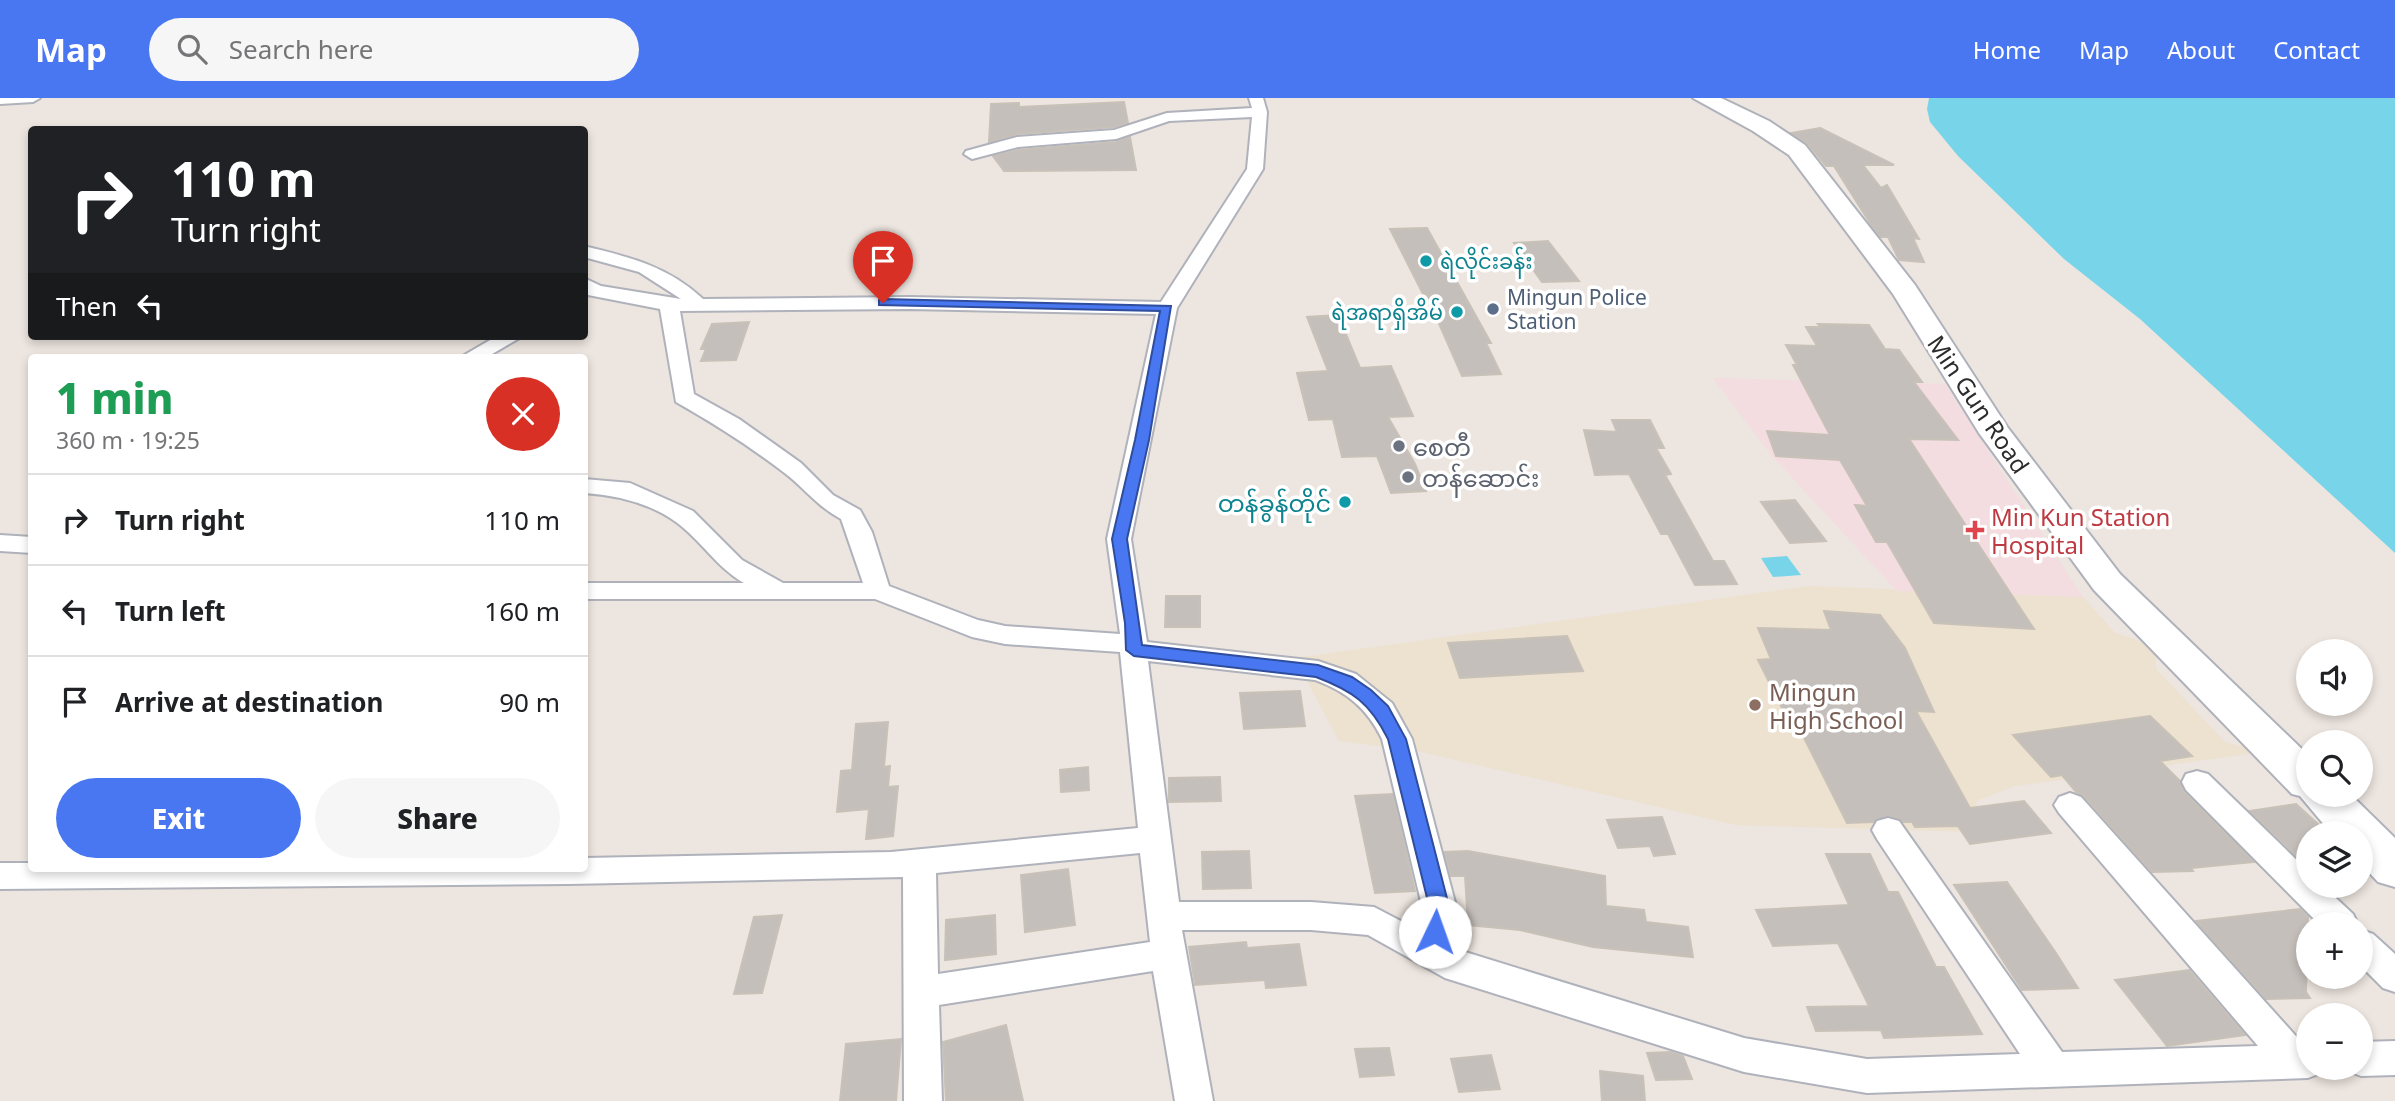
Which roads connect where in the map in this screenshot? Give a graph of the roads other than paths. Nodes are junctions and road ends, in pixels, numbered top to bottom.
1 (33, 98) edge
2 (1704, 98) edge
3 (0, 100) edge
4 (1258, 105) edge
5 (972, 154) dead end
6 (588, 252) edge
7 (588, 291) edge
8 (669, 305) junction
9 (698, 305) junction
10 (1167, 308) junction
11 (505, 340) edge
12 (477, 354) edge
13 (588, 486) edge
14 (0, 543) edge
15 (28, 545) edge
16 (588, 591) edge
17 (778, 591) junction
18 (878, 591) junction
19 (1134, 647) junction
20 (2296, 770) edge
21 (2197, 782) dead end
22 (2070, 805) dead end
23 (2334, 807) edge
24 (2347, 821) edge
25 (1888, 830) dead end
26 (1155, 839) junction
27 (2373, 847) edge
28 (919, 862) junction
29 (2395, 868) edge
30 (588, 871) edge
31 (466, 872) edge
32 (0, 876) edge
33 (2329, 912) edge
34 (1164, 916) junction
35 (1169, 954) junction
36 (1430, 954) junction
37 (2373, 956) edge
38 (2395, 977) edge
39 (921, 992) junction
40 (2296, 1055) edge
41 (2395, 1058) edge
42 (2373, 1059) edge
43 (2296, 1061) edge
44 (2052, 1069) junction
45 (923, 1101) edge
46 (1194, 1101) edge

1 - 3 street
2 - 20 street, Min Gun Road
4 - 5 street
4 - 10 street
6 - 9 street
7 - 8 street
8 - 9 street
8 - 18 street
9 - 10 street
10 - 19 street
11 - 12 street
13 - 17 street
14 - 15 street
16 - 17 street
17 - 18 street
18 - 19 street
19 - 26 street
19 - 36 street
21 - 33 street
22 - 40 street
23 - 24 street
25 - 44 street
26 - 28 street
26 - 34 street
27 - 29 street
28 - 30 street
28 - 39 street
31 - 32 street
34 - 35 street
34 - 36 street
35 - 39 street
35 - 46 street
36 - 44 street
37 - 38 street
39 - 45 street
41 - 42 street
43 - 44 street

